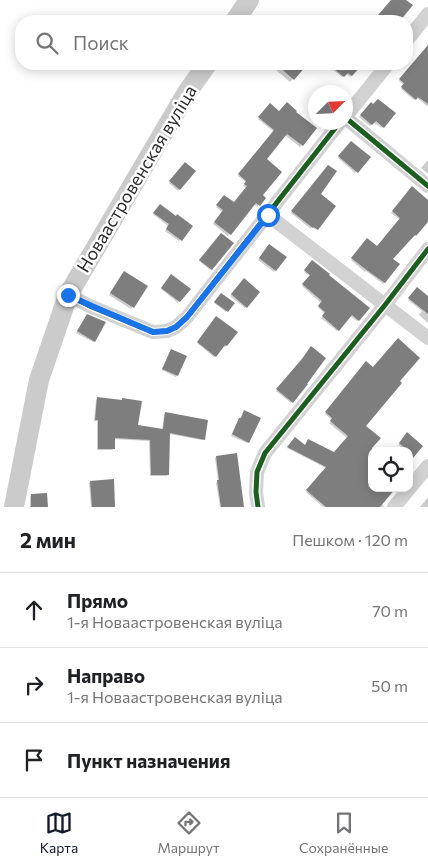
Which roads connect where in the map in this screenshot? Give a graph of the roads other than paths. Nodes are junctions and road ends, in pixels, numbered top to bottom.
1 (249, 0) edge
2 (428, 14) edge
3 (239, 15) edge
4 (413, 33) edge
5 (202, 70) edge
6 (383, 70) edge
7 (353, 108) edge
8 (353, 123) edge
9 (334, 130) edge
10 (428, 186) edge
11 (268, 215) junction
12 (428, 248) edge
13 (68, 295) junction
14 (385, 304) junction
15 (428, 338) edge
16 (428, 466) edge
17 (14, 507) edge
18 (258, 507) edge
19 (394, 507) edge

1 - 3 main road
2 - 4 street
5 - 13 main road, Новаастровенская вуліца
6 - 7 street
8 - 10 street
9 - 11 street
11 - 13 street
11 - 14 street
12 - 14 street
13 - 17 main road, Новаастровенская вуліца
14 - 15 street
14 - 18 street
16 - 19 street

